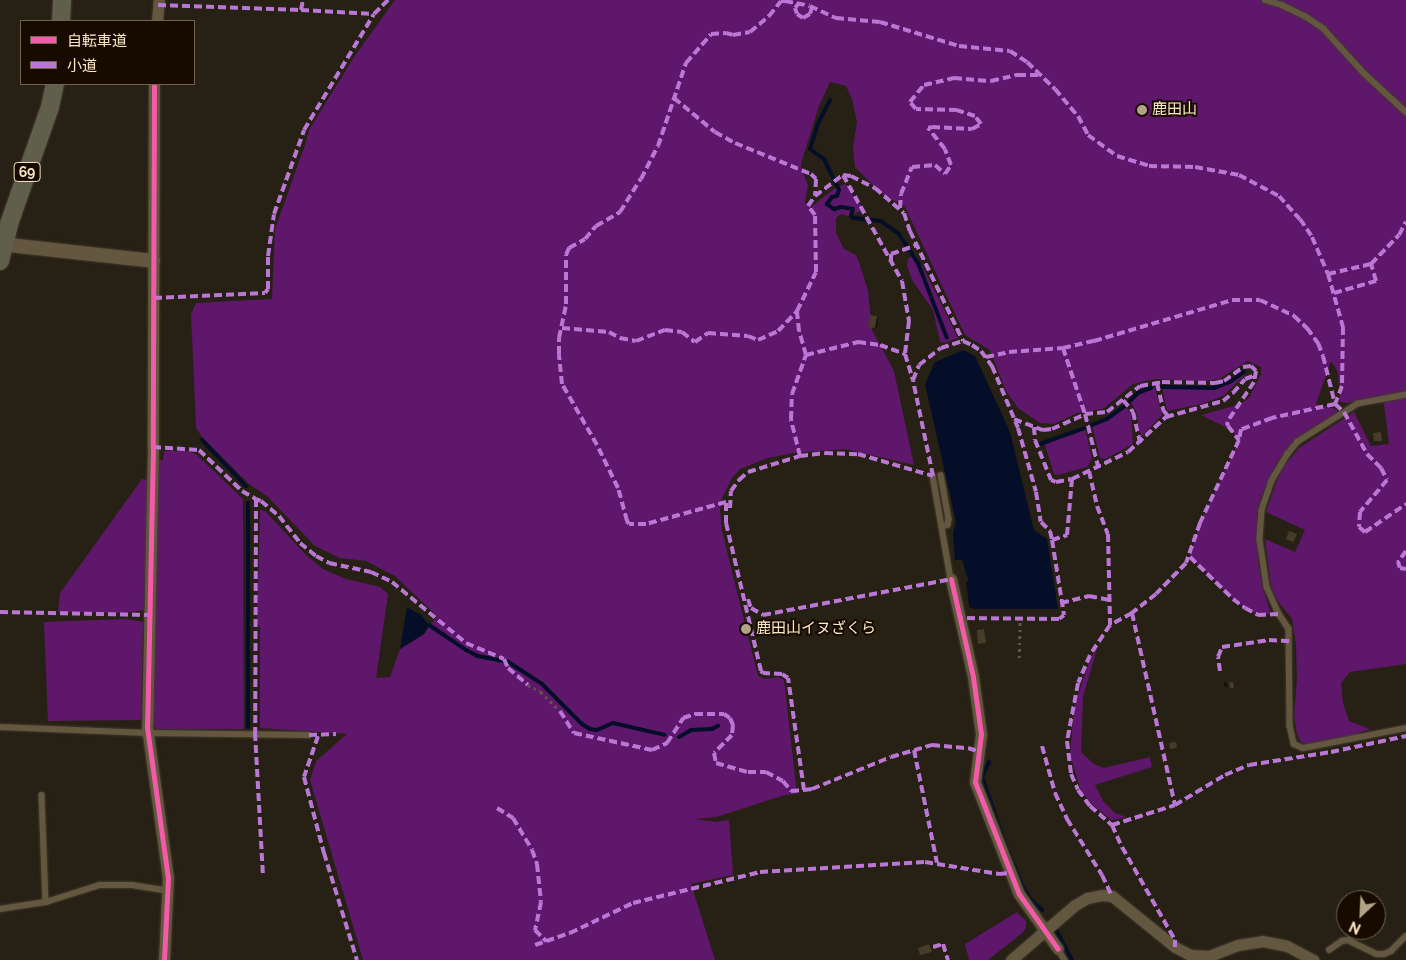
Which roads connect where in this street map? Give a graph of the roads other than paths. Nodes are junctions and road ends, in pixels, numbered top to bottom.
1 (62, 0) edge
2 (158, 0) edge
3 (1265, 0) edge
4 (61, 20) edge
5 (157, 20) edge
6 (55, 85) edge
7 (154, 85) edge
8 (1406, 112) edge
9 (1, 250) edge
10 (152, 261) junction
11 (1406, 395) edge
12 (941, 475) dead end
13 (933, 476) dead end
14 (943, 527) junction
15 (951, 579) joint
16 (0, 727) edge
17 (1406, 728) edge
18 (148, 733) junction
19 (309, 735) dead end
20 (42, 795) dead end
21 (168, 891) junction
22 (46, 902) junction
23 (0, 909) edge
24 (1046, 930) junction
25 (1406, 936) edge
26 (1058, 949) joint
27 (1329, 950) dead end
28 (164, 960) edge
29 (1011, 960) edge
30 (1065, 960) edge
31 (1313, 960) edge

1 - 4 main road
2 - 5 street
3 - 8 lane
6 - 9 main road, 69
7 - 10 street
9 - 10 street
10 - 18 street
11 - 17 lane
12 - 14 lane
13 - 14 lane
14 - 15 lane
15 - 24 street
16 - 18 lane
18 - 19 lane
18 - 21 street
20 - 22 lane
21 - 22 lane
21 - 28 street
22 - 23 lane
24 - 26 street
24 - 29 street
24 - 31 street
25 - 27 lane
26 - 30 lane

